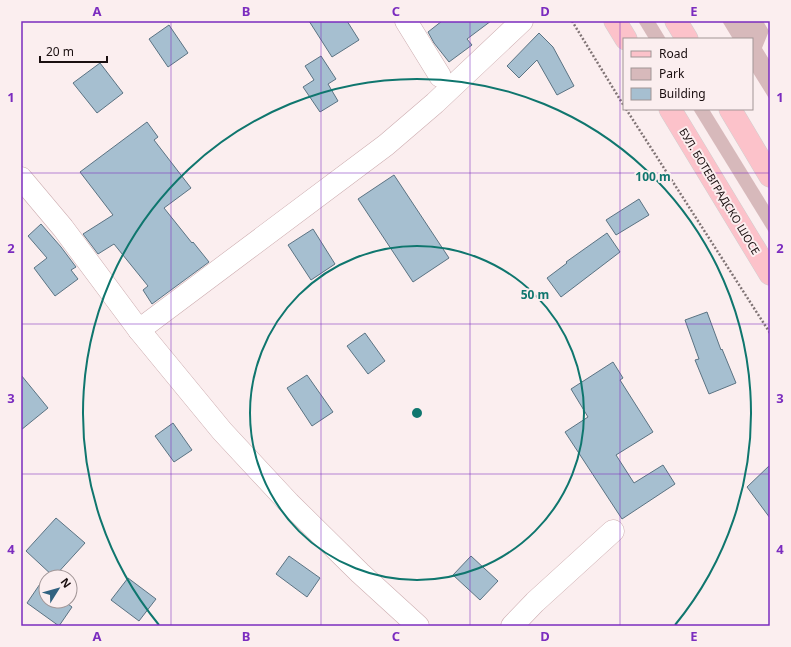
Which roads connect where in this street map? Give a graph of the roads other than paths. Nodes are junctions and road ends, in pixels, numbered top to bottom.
1 (406, 21) edge
2 (522, 21) edge
3 (615, 21) edge
4 (676, 21) edge
5 (625, 38) edge
6 (686, 38) edge
7 (440, 76) dead end
8 (671, 110) edge
9 (731, 110) edge
10 (770, 176) edge
11 (21, 178) edge
12 (770, 274) edge
13 (139, 330) junction
14 (613, 531) dead end
15 (418, 626) edge
16 (512, 626) edge

1 - 7 street
2 - 13 street
3 - 5 main road
4 - 6 main road
8 - 12 main road, БУЛ. БОТЕВГРАДСКО ШОСЕ
9 - 10 main road
11 - 13 street
13 - 15 street
14 - 16 street

